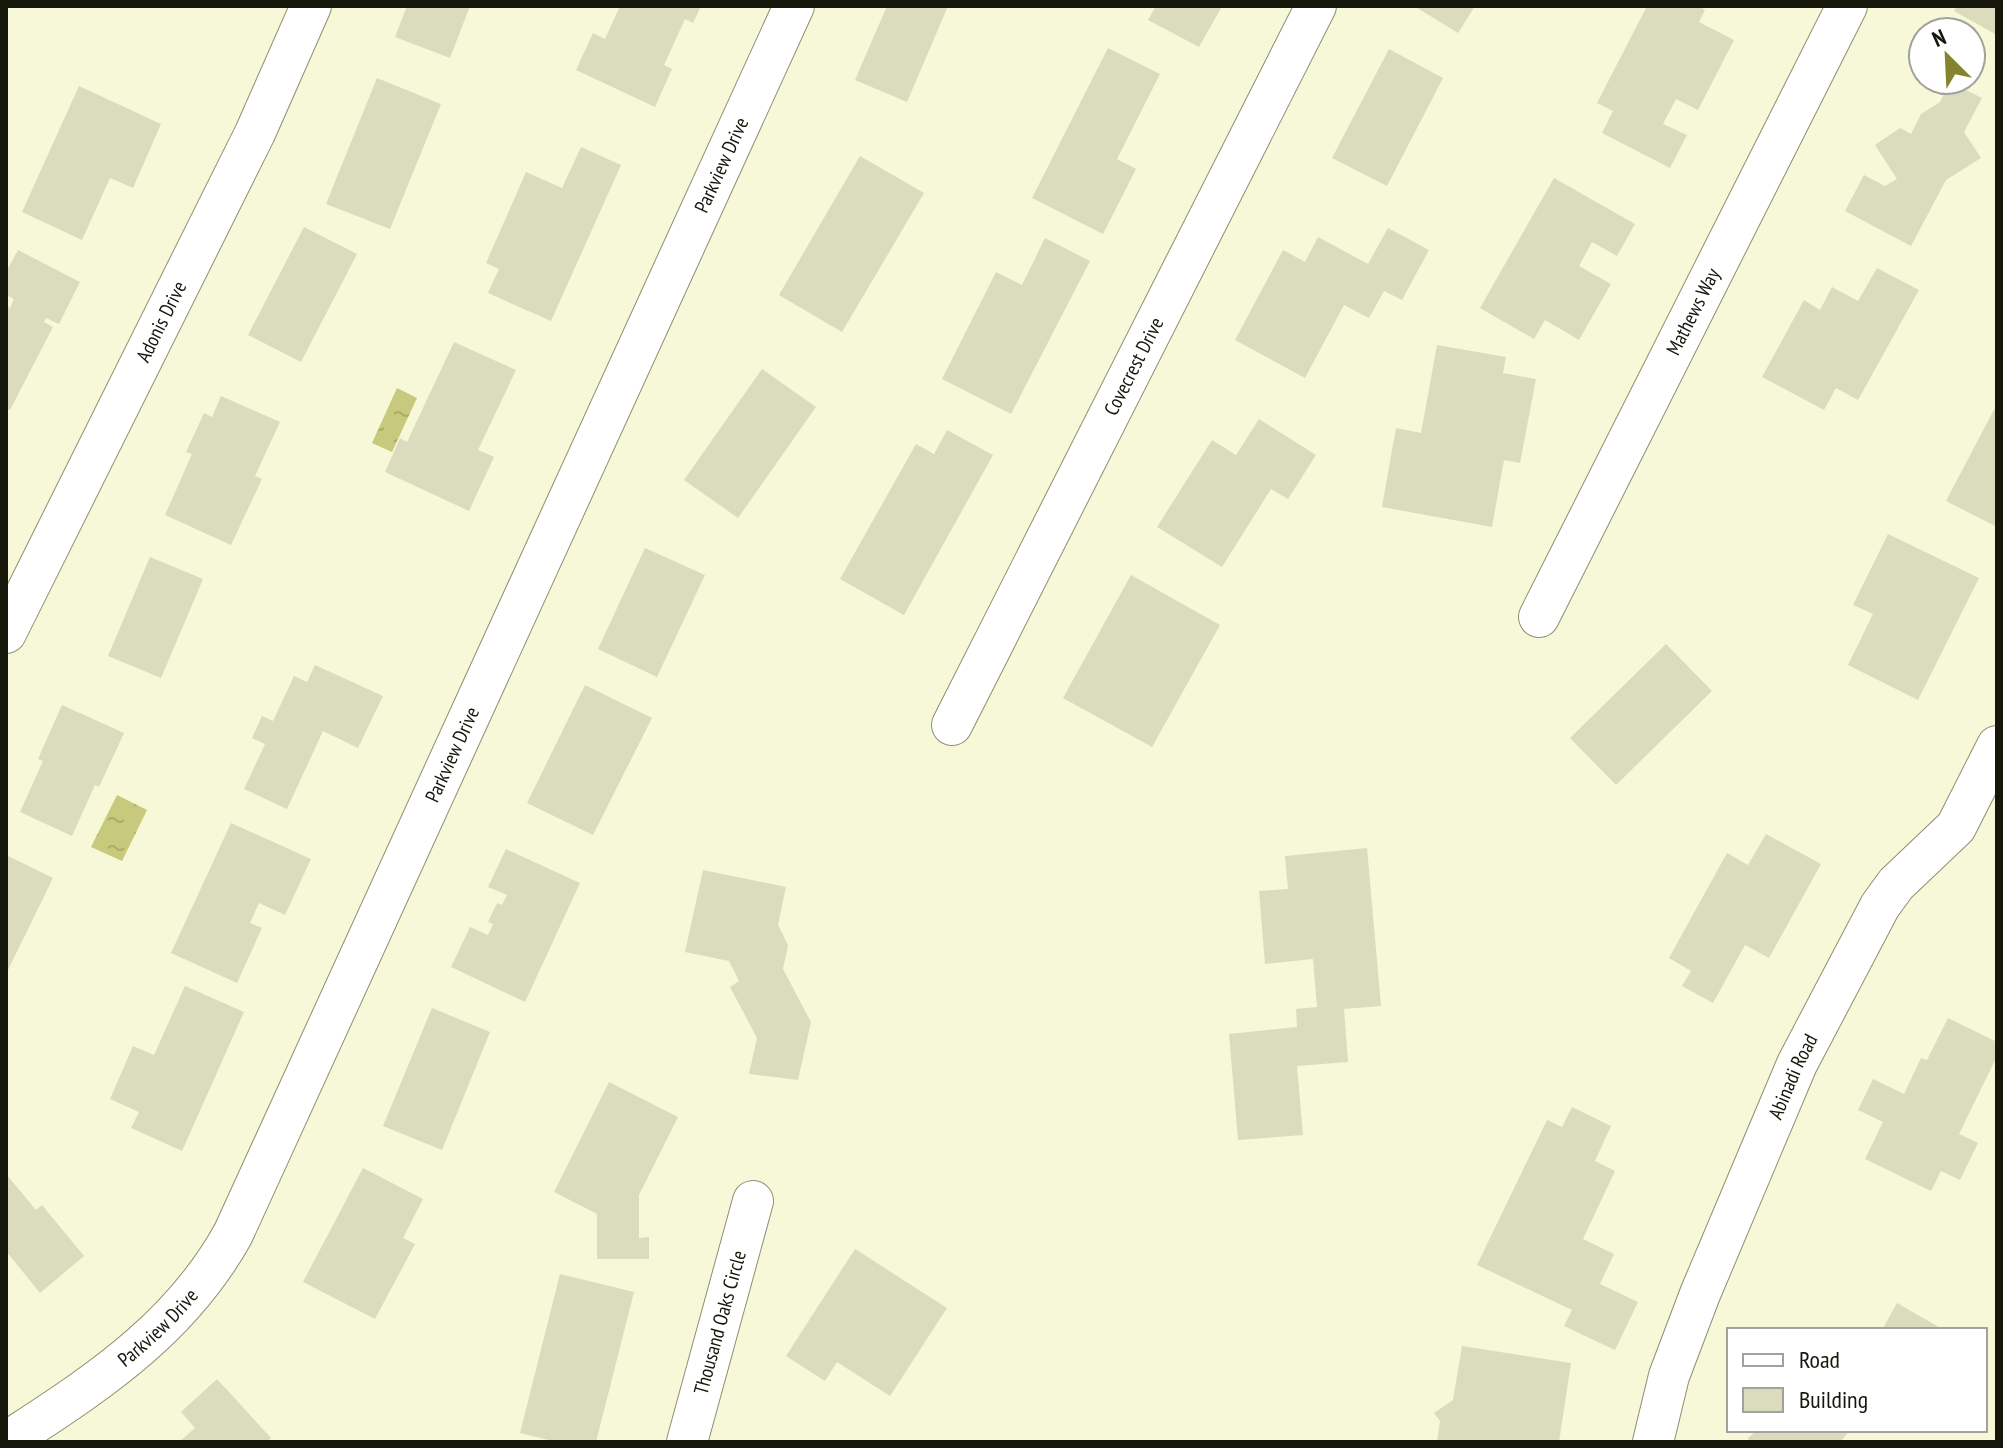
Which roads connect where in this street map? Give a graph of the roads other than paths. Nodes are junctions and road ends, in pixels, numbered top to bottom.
1 (311, 6) edge
2 (794, 6) edge
3 (1316, 6) edge
4 (1847, 6) edge
5 (1539, 617) dead end
6 (6, 633) edge
7 (952, 725) dead end
8 (1997, 746) edge
9 (753, 1201) dead end
10 (17, 1429) edge
11 (687, 1442) edge
12 (1653, 1442) edge

1 - 6 street, Adonis Drive
2 - 10 street, Parkview Drive
3 - 7 street, Covecrest Drive
4 - 5 street, Mathews Way
8 - 12 street, Abinadi Road
9 - 11 street, Thousand Oaks Circle

